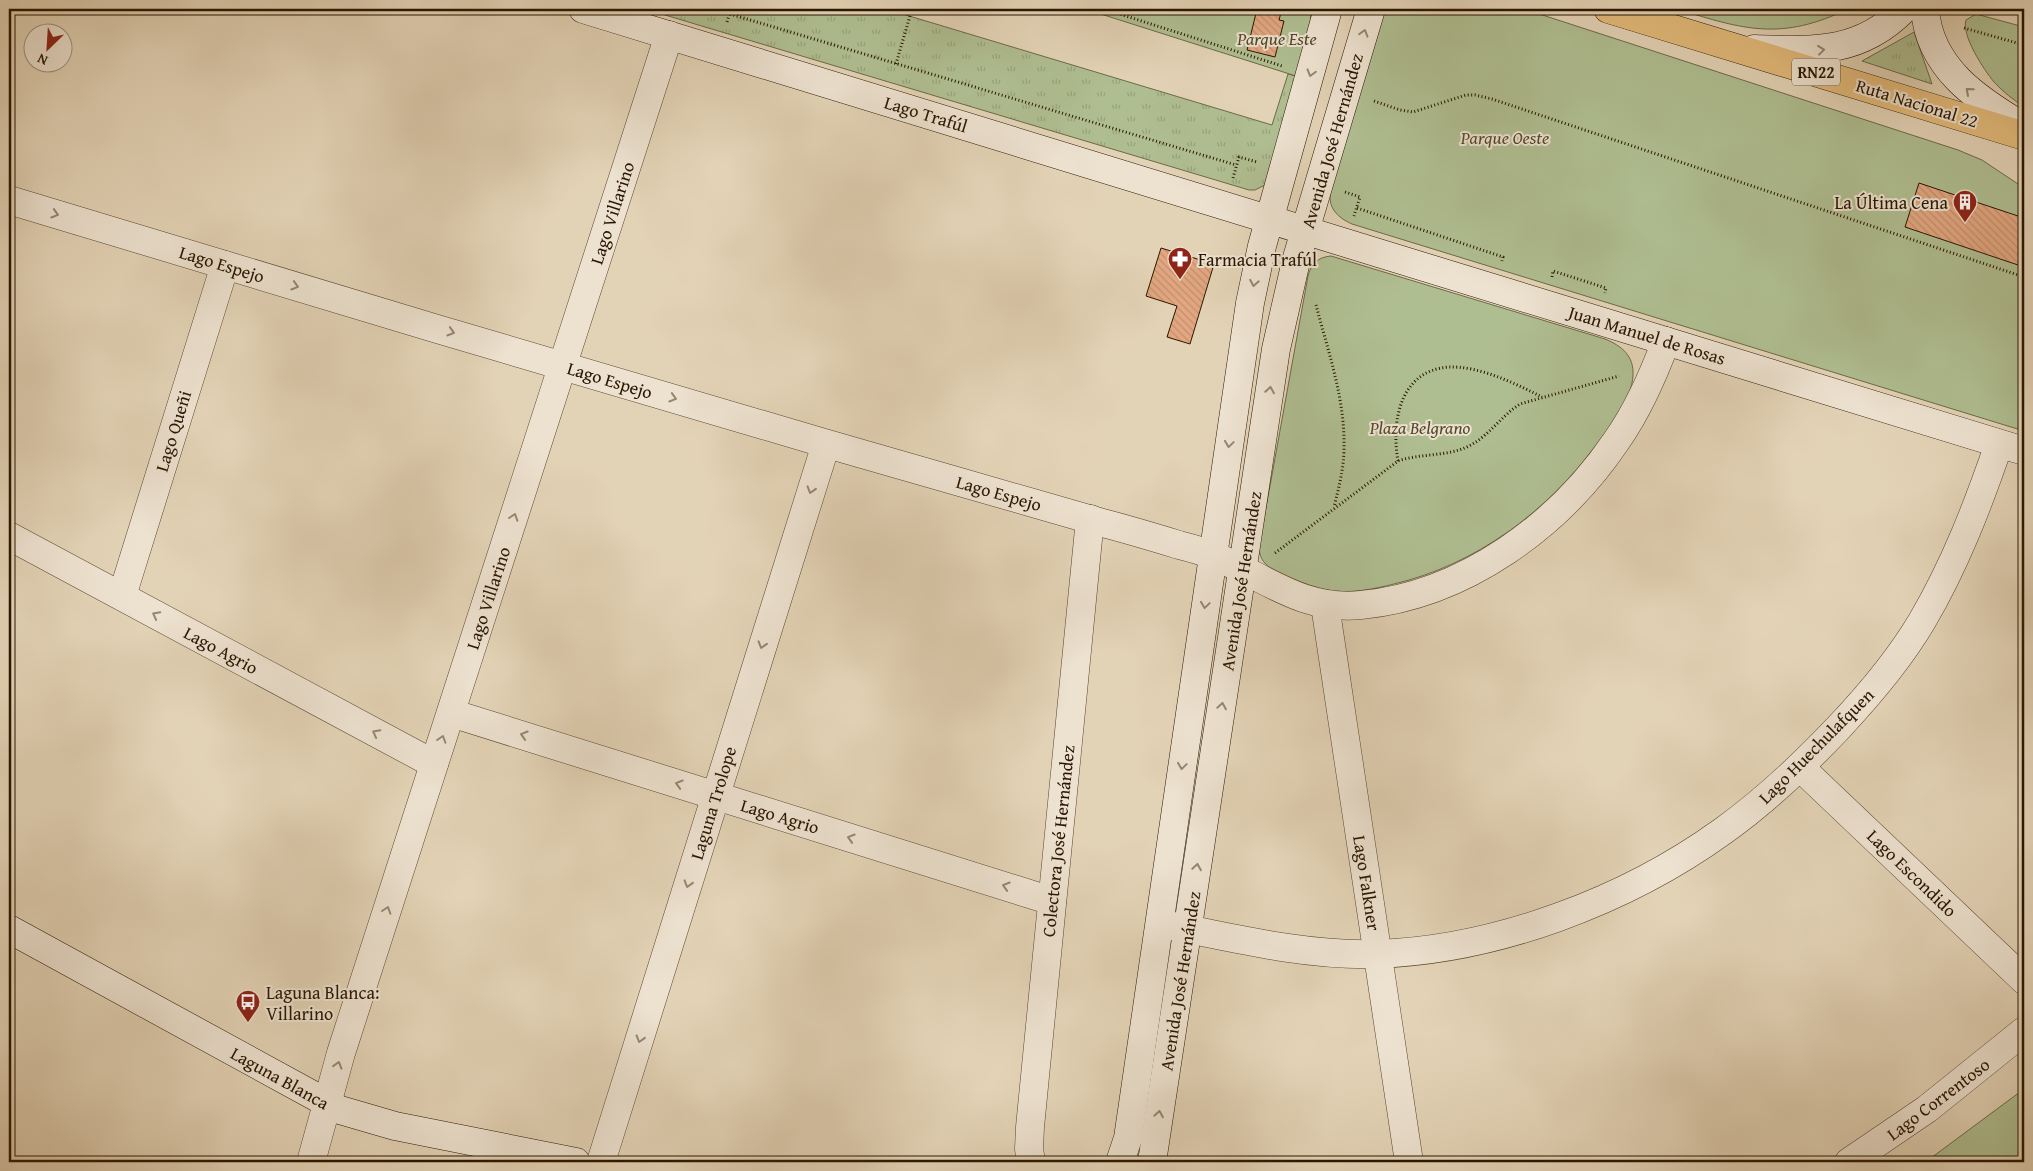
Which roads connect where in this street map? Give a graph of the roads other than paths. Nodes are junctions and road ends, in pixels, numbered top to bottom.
1 (583, 9) edge
2 (1328, 9) edge
3 (1371, 9) edge
4 (1608, 9) edge
5 (1904, 9) edge
6 (1925, 9) edge
7 (669, 35) junction
8 (1738, 48) junction
9 (2024, 127) edge
10 (2024, 136) edge
11 (9, 200) edge
12 (1270, 219) junction
13 (1306, 230) junction
14 (225, 265) junction
15 (1666, 341) junction
16 (563, 366) junction
17 (826, 444) junction
18 (2012, 447) edge
19 (1090, 519) junction
20 (9, 536) edge
21 (1213, 555) junction
22 (1242, 570) junction
23 (122, 596) junction
24 (1325, 604) junction
25 (451, 712) junction
26 (434, 764) junction
27 (1800, 766) junction
28 (716, 796) junction
29 (1052, 901) junction
30 (1159, 923) junction
31 (9, 929) edge
32 (1188, 929) junction
33 (1377, 954) junction
34 (2024, 980) edge
35 (2024, 1031) edge
36 (326, 1104) junction
37 (311, 1162) edge
38 (576, 1162) edge
39 (601, 1162) edge
40 (1031, 1162) edge
41 (1120, 1162) edge
42 (1152, 1162) edge
43 (1409, 1162) edge
44 (1849, 1162) edge

1 - 7 street, Lago Trafúl
2 -> 12 street, Avenida José Hernández
13 -> 3 street, Avenida José Hernández
4 - 8 highway, Ruta Nacional 22 / RN22
8 -> 5 street
9 -> 6 street
7 - 12 street, Lago Trafúl
7 - 16 street, Lago Villarino
8 - 10 highway, Ruta Nacional 22 / RN22
11 -> 14 street, Lago Espejo
12 - 13 street, Juan Manuel de Rosas
12 -> 21 street, Avenida José Hernández
13 - 15 street, Juan Manuel de Rosas
22 -> 13 street, Avenida José Hernández
14 -> 16 street, Lago Espejo
14 - 23 street, Lago Queñi
15 - 18 street, Juan Manuel de Rosas
15 - 24 street, Lago Espejo
16 -> 17 street, Lago Espejo
25 -> 16 street, Lago Villarino
17 - 19 street, Lago Espejo
17 -> 28 street, Laguna Trolope
18 - 27 street, Lago Huechulafquen
19 - 21 street, Lago Espejo
19 - 29 street, Colectora José Hernández
20 - 23 street, Lago Agrio
21 - 22 street, Lago Espejo
21 -> 30 street, Avenida José Hernández
22 - 24 street, Lago Espejo
32 -> 22 street, Avenida José Hernández
26 -> 23 street, Lago Agrio
24 - 33 street, Lago Falkner
26 -> 25 street, Lago Villarino
28 -> 25 street, Lago Agrio
36 -> 26 street, Lago Villarino
27 - 33 street, Lago Huechulafquen
27 - 34 street, Lago Escondido
29 -> 28 street, Lago Agrio
28 -> 39 street, Laguna Trolope
29 - 40 street, Colectora José Hernández
30 - 32 street, Lago Huechulafquen
30 - 41 street, Avenida José Hernández
31 - 36 street, Laguna Blanca
32 - 33 street, Lago Huechulafquen
42 -> 32 street, Avenida José Hernández
33 - 43 street, Lago Falkner
35 - 44 street, Lago Correntoso
36 - 37 street, Lago Villarino
36 - 38 street, Laguna Blanca

